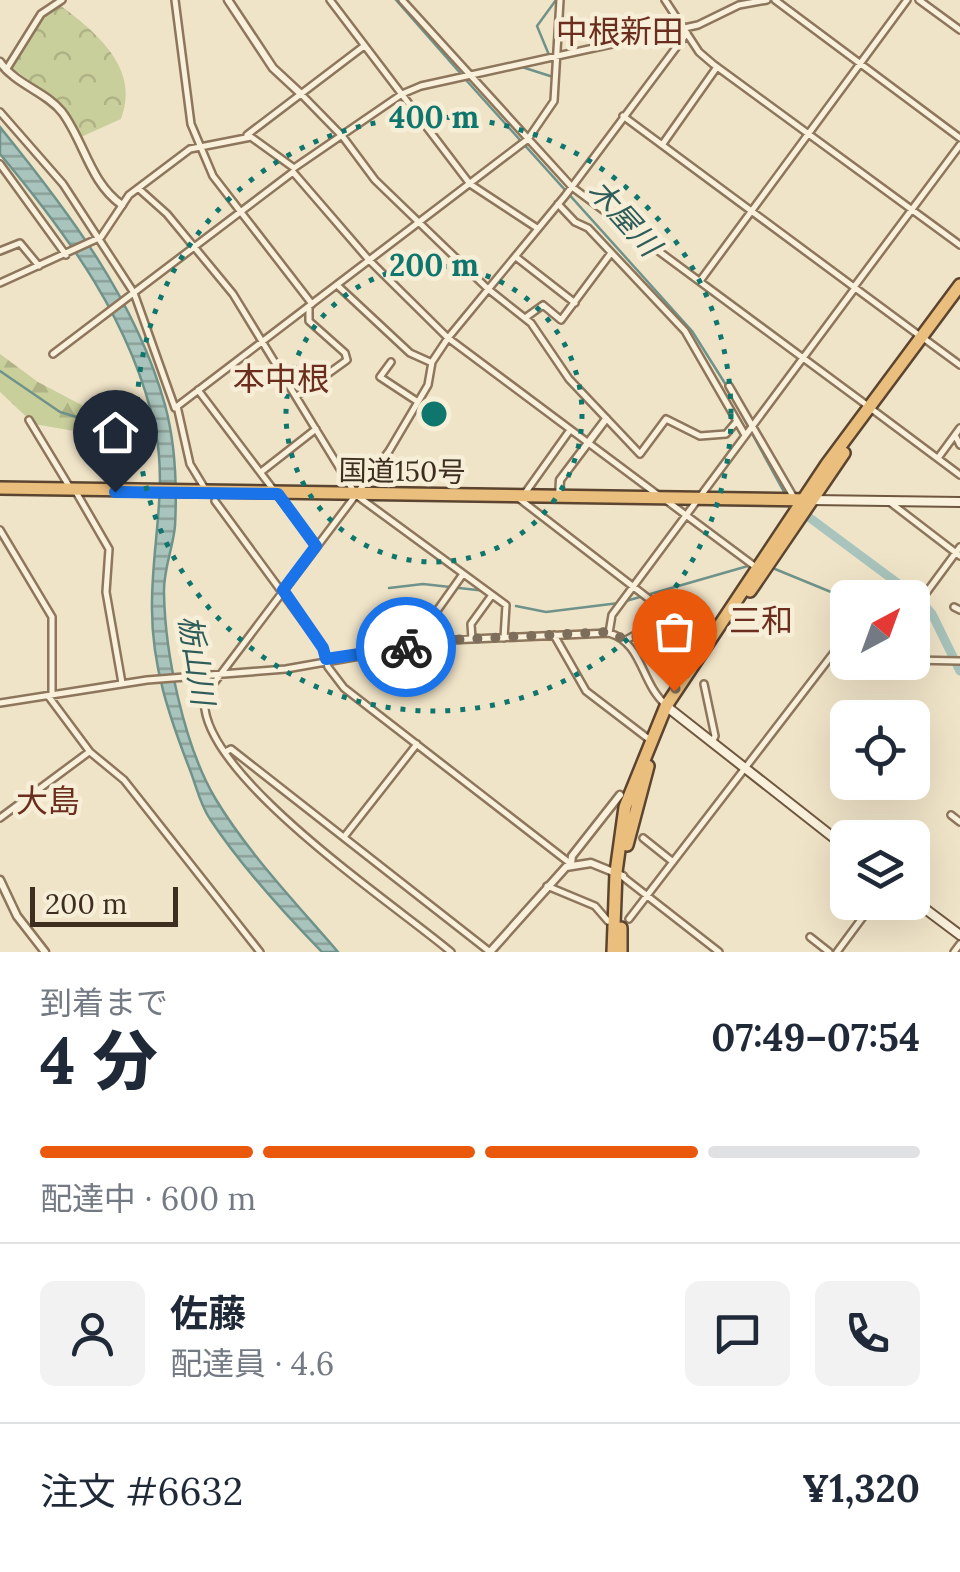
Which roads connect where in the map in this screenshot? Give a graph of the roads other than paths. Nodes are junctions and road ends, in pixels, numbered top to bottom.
1 (62, 0) edge
2 (176, 0) edge
3 (228, 0) edge
4 (330, 0) edge
5 (402, 0) edge
6 (560, 0) edge
7 (665, 0) edge
8 (762, 0) edge
9 (775, 0) edge
10 (908, 0) edge
11 (919, 0) edge
12 (685, 30) junction
13 (960, 30) edge
14 (364, 46) junction
15 (554, 56) junction
16 (0, 62) edge
17 (860, 64) junction
18 (717, 67) junction
19 (6, 70) junction
20 (470, 76) junction
21 (301, 94) junction
22 (402, 94) junction
23 (0, 112) edge
24 (623, 116) junction
25 (808, 134) junction
26 (245, 136) junction
27 (343, 138) junction
28 (528, 140) junction
29 (960, 142) edge
30 (662, 145) junction
31 (200, 146) junction
32 (0, 164) edge
33 (292, 170) junction
34 (470, 184) junction
35 (572, 187) junction
36 (138, 188) junction
37 (558, 204) junction
38 (122, 205) junction
39 (243, 210) junction
40 (752, 210) junction
41 (912, 210) junction
42 (419, 222) junction
43 (538, 229) junction
44 (100, 237) junction
45 (960, 245) edge
46 (194, 248) junction
47 (0, 252) edge
48 (612, 253) junction
49 (67, 254) junction
50 (516, 256) junction
51 (370, 260) junction
52 (40, 268) junction
53 (0, 274) edge
54 (2, 282) edge
55 (700, 282) junction
56 (337, 285) junction
57 (960, 285) edge
58 (855, 287) junction
59 (488, 289) junction
60 (132, 295) junction
61 (960, 298) edge
62 (575, 303) junction
63 (311, 305) junction
64 (525, 318) junction
65 (448, 338) junction
66 (923, 338) junction
67 (262, 340) junction
68 (53, 354) dead end
69 (803, 358) junction
70 (391, 362) dead end
71 (432, 362) junction
72 (960, 366) edge
73 (728, 386) dead end
74 (198, 390) junction
75 (296, 396) junction
76 (418, 402) junction
77 (177, 406) junction
78 (871, 408) junction
79 (606, 419) junction
80 (29, 420) dead end
81 (736, 421) junction
82 (753, 425) junction
83 (316, 429) junction
84 (570, 430) junction
85 (958, 432) edge
86 (744, 436) junction
87 (588, 442) junction
88 (960, 445) edge
89 (938, 458) junction
90 (261, 472) junction
91 (960, 475) edge
92 (0, 488) edge
93 (205, 488) dead end
94 (74, 492) junction
95 (278, 494) junction
96 (356, 496) junction
97 (520, 497) junction
98 (559, 498) junction
99 (662, 498) junction
100 (698, 499) junction
101 (214, 500) dead end
102 (804, 500) junction
103 (888, 501) junction
104 (960, 502) edge
105 (686, 515) junction
106 (0, 530) edge
107 (316, 546) junction
108 (959, 552) edge
109 (757, 568) junction
110 (464, 574) junction
111 (632, 588) junction
112 (930, 588) edge
113 (283, 590) junction
114 (492, 595) junction
115 (609, 632) junction
116 (554, 636) junction
117 (504, 638) junction
118 (472, 639) junction
119 (626, 640) junction
120 (704, 641) junction
121 (412, 646) junction
122 (830, 658) edge
123 (326, 659) junction
124 (930, 661) edge
125 (960, 661) edge
126 (219, 672) junction
127 (122, 683) junction
128 (704, 684) dead end
129 (50, 695) junction
130 (0, 704) edge
131 (670, 708) junction
132 (650, 740) junction
133 (712, 742) junction
134 (417, 744) junction
135 (90, 752) junction
136 (224, 752) junction
137 (745, 768) junction
138 (620, 795) dead end
139 (950, 815) dead end
140 (0, 818) edge
141 (960, 822) edge
142 (830, 835) edge
143 (344, 838) junction
144 (642, 838) dead end
145 (673, 862) junction
146 (572, 864) junction
147 (619, 874) junction
148 (0, 880) edge
149 (547, 886) junction
150 (647, 895) junction
151 (930, 912) edge
152 (629, 919) dead end
153 (861, 920) edge
154 (608, 921) dead end
155 (960, 935) edge
156 (810, 937) dead end
157 (960, 944) edge
158 (41, 950) edge
159 (260, 952) edge
160 (451, 952) edge
161 (490, 952) edge
162 (613, 952) edge
163 (719, 952) edge
164 (829, 952) edge
165 (837, 952) edge
166 (954, 952) edge

1 - 19 street
2 - 31 street
3 - 21 street
4 - 14 street
5 - 20 street
6 - 15 street
7 - 12 street
8 - 12 street
9 - 17 street
10 - 17 street
11 - 13 street
12 - 15 street
12 - 18 street
12 - 24 street
14 - 21 street
14 - 22 street
15 - 20 street
15 - 28 street
16 - 19 street
17 - 25 street
17 - 29 street
18 - 25 street
18 - 30 street
19 - 38 street
20 - 22 street
20 - 28 street
21 - 26 street
21 - 27 street
22 - 27 street
22 - 34 street
23 - 44 street
24 - 30 street
24 - 35 street
25 - 40 street
25 - 41 street
26 - 31 street
26 - 33 street
27 - 33 street
27 - 42 street
28 - 34 street
28 - 35 street
29 - 41 street
30 - 40 street
31 - 36 street
31 - 39 street
32 - 49 street
33 - 39 street
33 - 51 street
34 - 42 street
34 - 43 street
35 - 37 street
35 - 55 street
36 - 38 street
36 - 46 street
37 - 43 street
37 - 48 street
38 - 44 street
39 - 46 street
39 - 63 street
40 - 55 street
40 - 58 street
41 - 45 street
41 - 58 street
42 - 51 street
42 - 59 street
43 - 50 street
44 - 49 street
44 - 60 street
46 - 60 street
46 - 67 street
47 - 52 street
48 - 62 street
48 - 81 street
49 - 52 street
50 - 59 street
50 - 62 street
51 - 56 street
51 - 65 street
52 - 54 street
53 - 54 street
55 - 69 street
56 - 63 street
56 - 71 street
57 - 66 highway
58 - 66 street
58 - 69 street
59 - 64 street
59 - 65 street
60 - 68 street
60 - 77 street
61 - 66 highway
62 - 64 street
63 - 67 street
63 - 75 street
64 - 79 street
65 - 71 street
65 - 84 street
66 - 72 street
66 - 78 highway
67 - 74 street
67 - 75 street
69 - 78 street
69 - 82 street
70 - 76 street
71 - 76 street
73 - 82 street
74 - 77 street
74 - 90 street
75 - 83 street
76 - 96 street
77 - 93 street
78 - 89 street
78 - 102 highway
79 - 81 street
79 - 87 street
80 - 94 street
81 - 86 street
82 - 86 street
82 - 102 street
83 - 90 street
83 - 96 street
84 - 87 street
84 - 97 street
85 - 88 street
85 - 89 street
86 - 100 street
87 - 98 street
87 - 99 street
89 - 91 street
90 - 95 street
92 - 94 highway, 国道150号
94 - 95 highway, 国道150号
94 - 127 street
95 - 96 highway, 国道150号
95 - 107 street
96 - 97 highway, 国道150号
96 - 107 street
96 - 110 street
97 - 98 highway, 国道150号
97 - 111 street
98 - 99 highway, 国道150号
99 - 100 highway, 国道150号
99 - 105 street
100 - 102 highway, 国道150号
100 - 105 street
101 - 113 street
102 - 103 main road
102 - 109 highway
102 - 131 highway
103 - 104 main road
103 - 108 street
105 - 109 street
105 - 111 street
106 - 129 street
107 - 113 street
108 - 112 street
109 - 120 highway
110 - 114 street
110 - 121 street
111 - 115 street
111 - 120 street
113 - 123 street
113 - 126 street
114 - 117 street
114 - 118 street
115 - 116 street
115 - 119 street
116 - 117 street
116 - 132 street
117 - 118 street
118 - 121 street
119 - 120 street
119 - 131 street
120 - 131 highway
121 - 123 street
122 - 137 street
123 - 126 street
123 - 134 street
124 - 125 street
126 - 127 street
126 - 136 street
127 - 129 street
128 - 133 street
129 - 130 street
129 - 135 street
131 - 132 highway
131 - 133 main road
131 - 147 highway
132 - 147 highway
133 - 137 main road
134 - 143 street
134 - 146 street
135 - 140 street
135 - 159 street
136 - 143 street
136 - 160 street
137 - 142 main road
137 - 145 street
138 - 146 street
139 - 141 street
143 - 161 street
144 - 145 street
145 - 150 street
146 - 147 street
146 - 149 street
147 - 150 street
147 - 162 highway
148 - 158 street
149 - 154 street
149 - 161 street
150 - 152 street
150 - 163 street
151 - 155 main road
153 - 165 street
156 - 164 street
157 - 166 street

